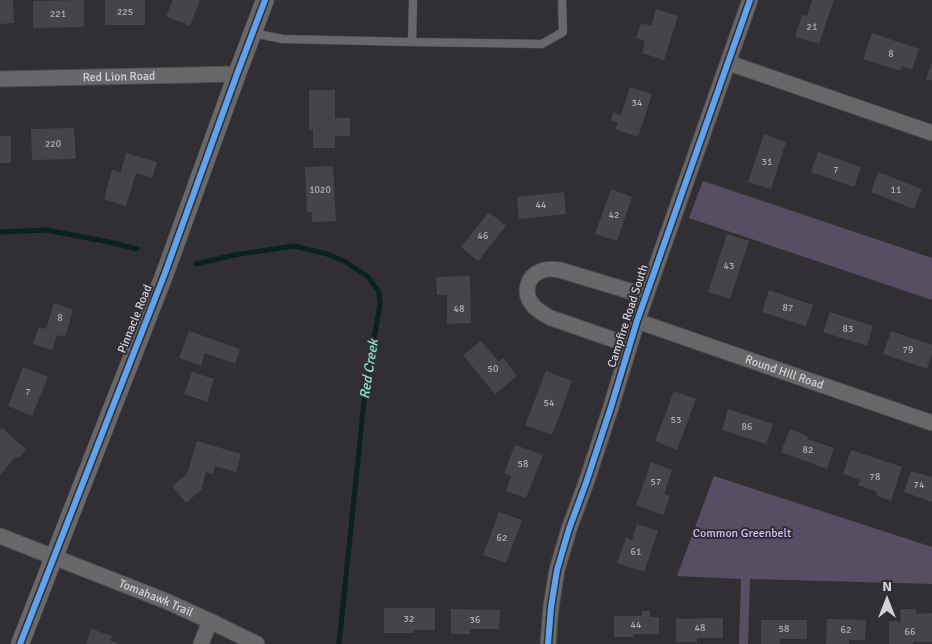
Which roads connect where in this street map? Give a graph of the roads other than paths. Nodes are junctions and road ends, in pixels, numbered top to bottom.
1 (265, 0) edge
2 (413, 0) edge
3 (562, 0) edge
4 (750, 0) edge
5 (252, 33) junction
6 (412, 42) junction
7 (729, 63) junction
8 (236, 74) junction
9 (0, 79) edge
10 (932, 133) edge
11 (646, 296) junction
12 (637, 321) junction
13 (629, 346) junction
14 (932, 422) edge
15 (0, 536) edge
16 (53, 557) junction
17 (210, 620) junction
18 (20, 644) edge
19 (202, 644) edge
20 (257, 644) edge
21 (548, 644) edge

1 - 5 street, Pinnacle Road
2 - 6 lane
3 - 6 lane
4 - 7 street, Campfire Road South
5 - 6 lane
5 - 8 street, Pinnacle Road
7 - 10 street
7 - 11 street, Campfire Road South
8 - 9 street, Red Lion Road
8 - 16 street, Pinnacle Road
11 - 12 street, Campfire Road South
11 - 13 street
12 - 13 street, Campfire Road South
12 - 14 street, Round Hill Road
13 - 21 street, Campfire Road South
15 - 16 street, Tomahawk Trail
16 - 17 street, Tomahawk Trail
16 - 18 street, Pinnacle Road
17 - 19 street
17 - 20 street, Tomahawk Trail

